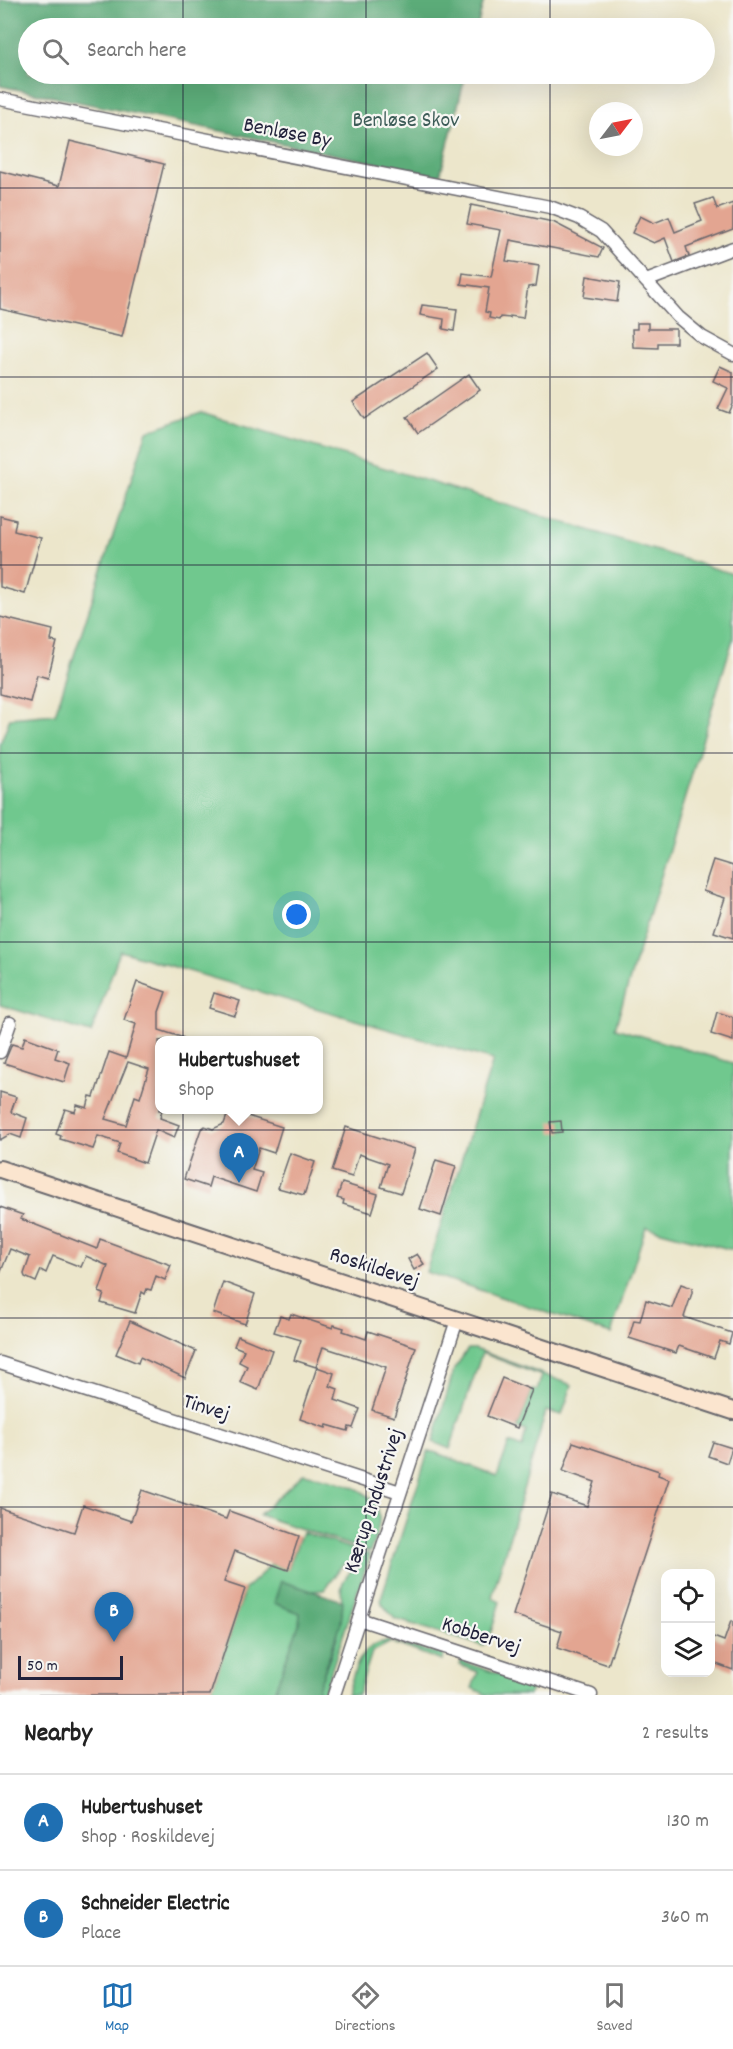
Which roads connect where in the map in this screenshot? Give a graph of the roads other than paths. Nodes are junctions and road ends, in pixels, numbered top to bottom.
1 (0, 99) edge
2 (733, 248) edge
3 (646, 281) junction
4 (733, 354) edge
5 (10, 1023) dead end
6 (0, 1053) edge
7 (0, 1169) edge
8 (457, 1320) junction
9 (0, 1363) edge
10 (733, 1410) edge
11 (400, 1492) junction
12 (359, 1619) junction
13 (334, 1695) edge
14 (591, 1695) edge

1 - 3 street, Benløse By
2 - 3 street
3 - 4 street, Benløse By
5 - 6 street
7 - 8 street, Roskildevej
8 - 10 street, Roskildevej
8 - 11 street, Kærup Industrivej
9 - 11 street, Tinvej
11 - 12 street, Kærup Industrivej
12 - 13 street, Kærup Industrivej
12 - 14 street, Kobbervej

